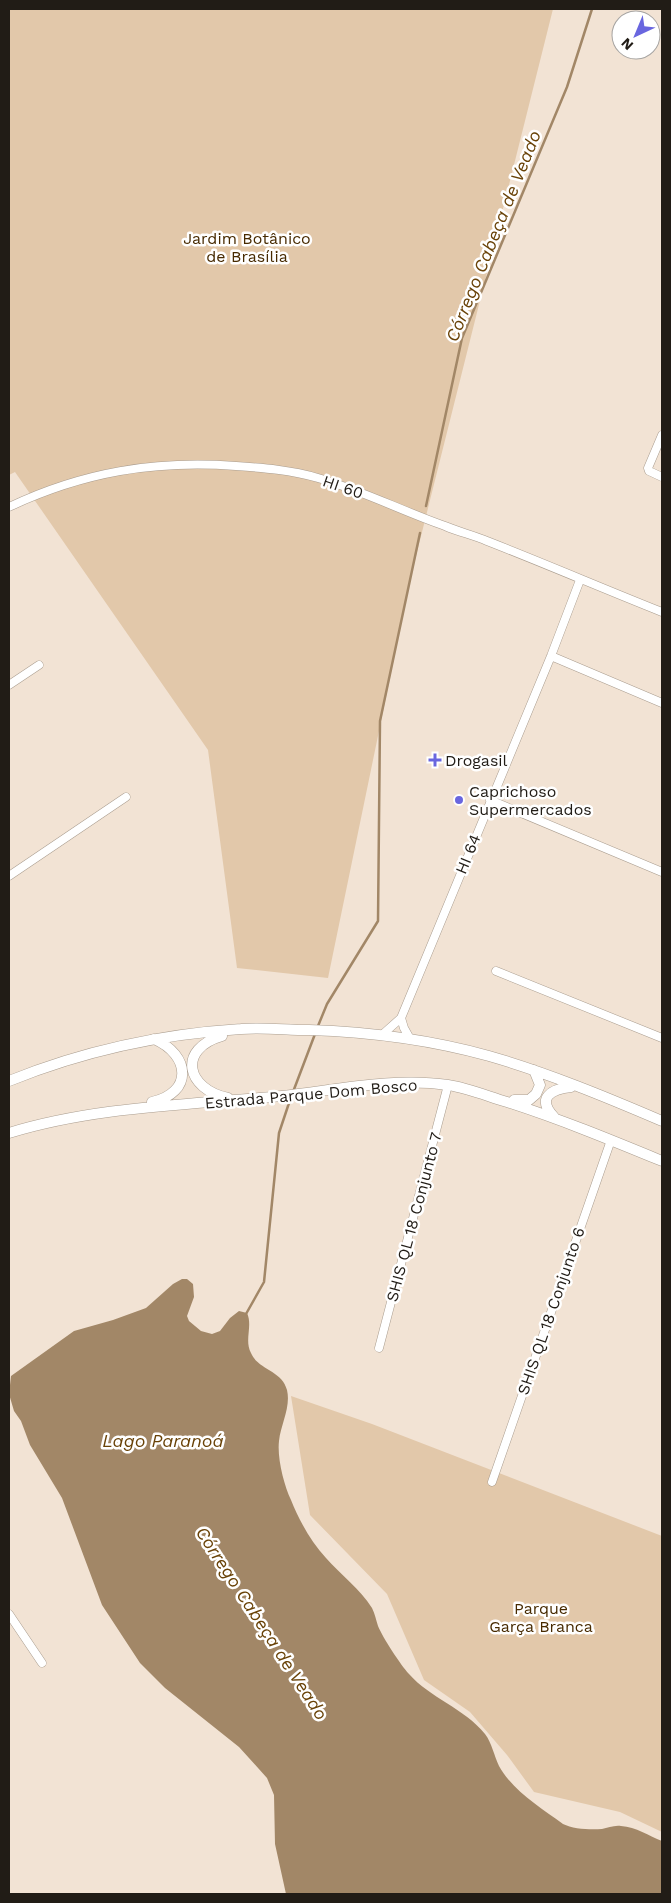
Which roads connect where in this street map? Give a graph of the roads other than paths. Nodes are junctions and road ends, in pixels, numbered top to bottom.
1 (662, 435) edge
2 (662, 477) edge
3 (9, 506) edge
4 (580, 580) junction
5 (662, 612) edge
6 (551, 656) junction
7 (39, 665) dead end
8 (9, 685) edge
9 (662, 702) edge
10 (126, 797) dead end
11 (490, 800) junction
12 (662, 872) edge
13 (9, 876) edge
14 (496, 971) dead end
15 (401, 1018) junction
16 (242, 1029) junction
17 (383, 1034) junction
18 (409, 1037) junction
19 (662, 1038) edge
20 (153, 1039) junction
21 (534, 1070) junction
22 (9, 1081) edge
23 (448, 1086) junction
24 (575, 1086) junction
25 (494, 1098) junction
26 (236, 1100) junction
27 (136, 1109) junction
28 (555, 1118) junction
29 (662, 1121) edge
30 (9, 1133) edge
31 (611, 1140) junction
32 (662, 1161) edge
33 (379, 1348) dead end
34 (492, 1482) dead end
35 (9, 1614) edge
36 (42, 1664) dead end

1 - 2 street
3 - 4 street, HI 60
4 - 5 street, HI 60
4 - 6 street, HI 64
6 - 9 street
6 - 11 street, HI 64
7 - 8 street
10 - 13 street
11 - 12 street
11 - 15 street, HI 64
14 - 19 street
15 - 17 street, HI 64
15 - 18 street
16 - 17 main road
16 - 20 main road
16 - 26 main road
17 - 18 main road
18 - 21 main road
20 - 22 main road
20 - 27 main road
21 - 24 main road
21 - 25 main road
23 - 25 main road, Estrada Parque Dom Bosco
23 - 26 main road, Estrada Parque Dom Bosco
23 - 33 street, SHIS QL 18 Conjunto 7
24 - 28 main road
24 - 29 main road
25 - 28 main road, Estrada Parque Dom Bosco
26 - 27 main road, Estrada Parque Dom Bosco
27 - 30 main road, Estrada Parque Dom Bosco
28 - 31 main road, Estrada Parque Dom Bosco
31 - 32 main road, Estrada Parque Dom Bosco
31 - 34 street, SHIS QL 18 Conjunto 6
35 - 36 street

